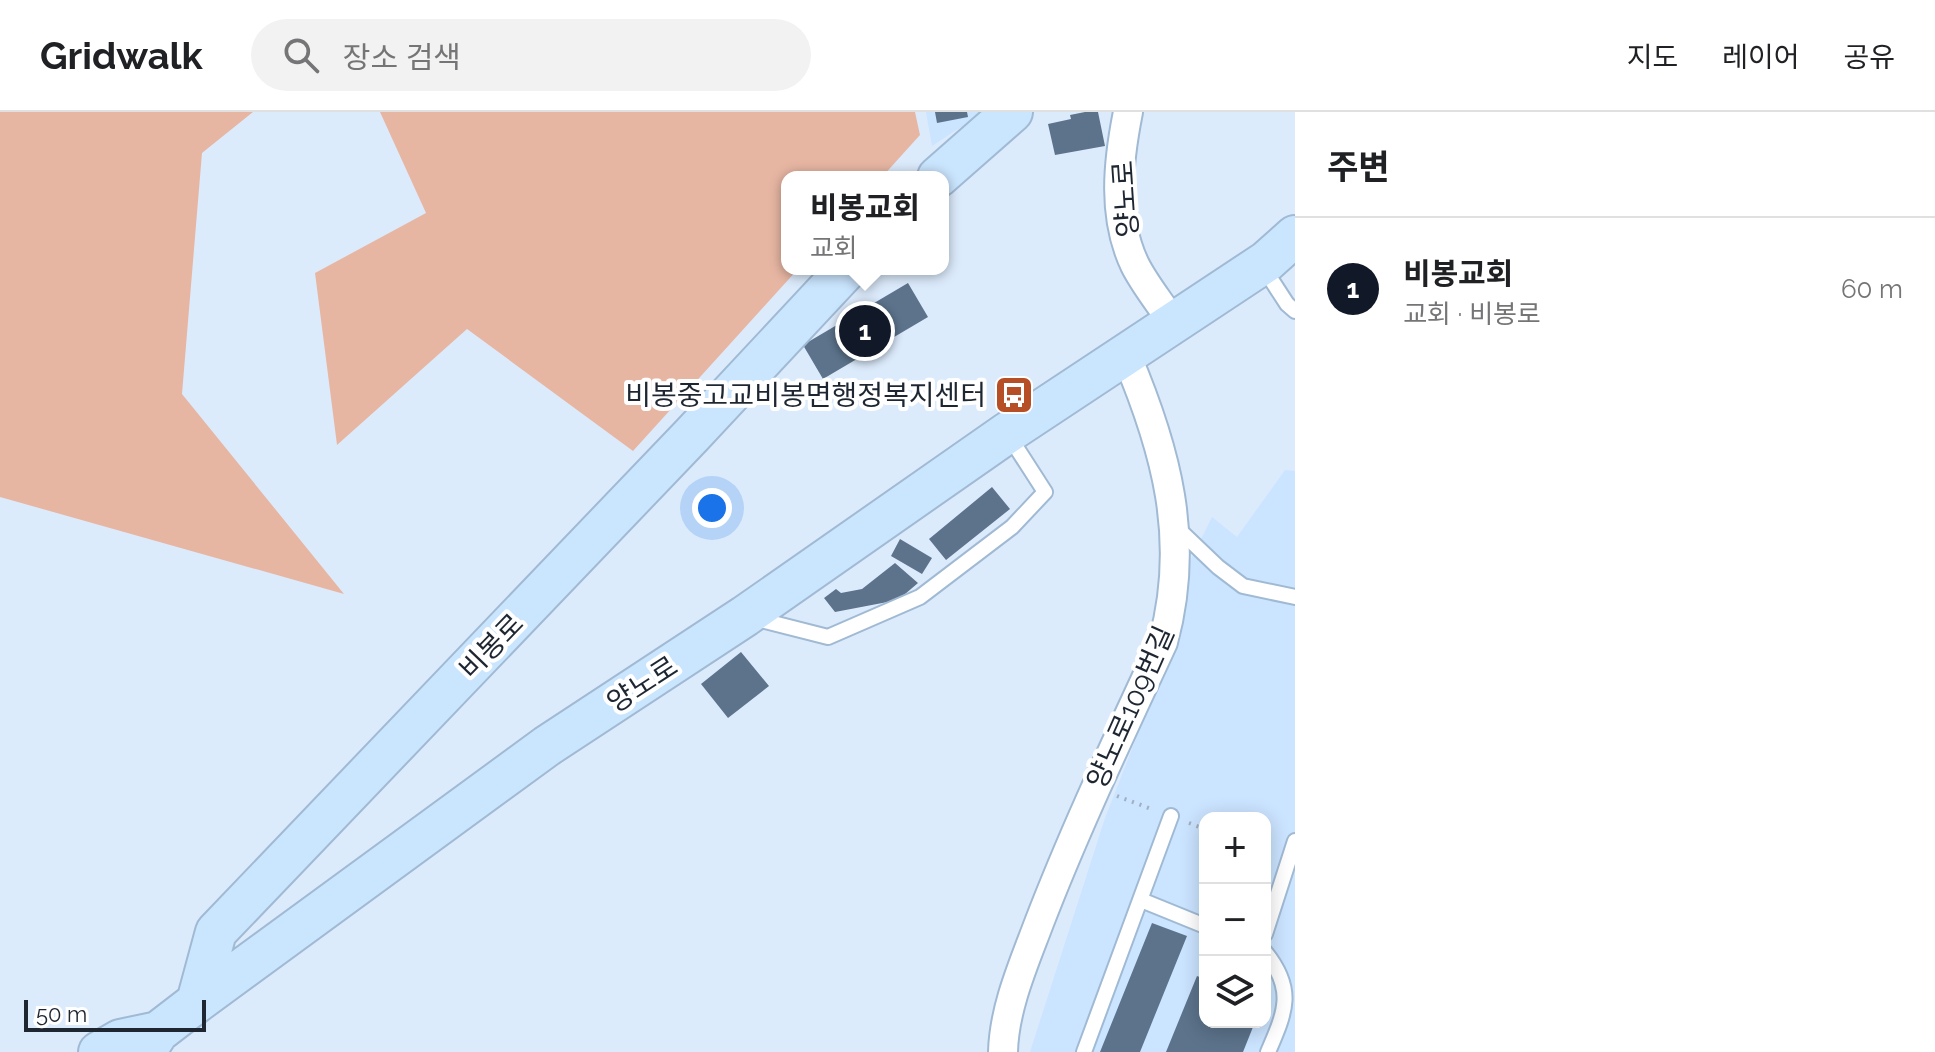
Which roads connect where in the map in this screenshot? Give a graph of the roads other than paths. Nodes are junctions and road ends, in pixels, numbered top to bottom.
1 (1032, 112) edge
2 (1127, 112) edge
3 (1000, 117) edge
4 (944, 171) edge
5 (1295, 236) edge
6 (1261, 264) junction
7 (841, 275) edge
8 (1295, 311) edge
9 (1173, 323) junction
10 (1126, 355) junction
11 (1007, 433) junction
12 (1174, 525) junction
13 (1295, 597) edge
14 (745, 616) junction
15 (1171, 816) road end
16 (1295, 841) edge
17 (1141, 900) junction
18 (1271, 912) edge
19 (1199, 924) edge
20 (1268, 956) edge
21 (197, 1002) junction
22 (151, 1042) edge
23 (99, 1052) edge
24 (1003, 1052) edge
25 (1084, 1052) edge
26 (1268, 1052) edge

1 - 3 street
2 - 9 street, 양노로
3 - 4 street
5 - 6 street, 양노로
6 - 8 lane
6 - 9 street, 양노로
7 - 21 street, 비봉로
9 - 10 street, 양노로
10 - 11 street, 양노로
10 - 12 street, 양노로109번길
11 - 14 street, 양노로
11 - 14 lane
12 - 13 lane
12 - 24 street, 양노로109번길
14 - 21 street, 양노로
15 - 17 lane
16 - 18 lane
17 - 19 lane
17 - 25 lane
20 - 26 lane
21 - 22 street
22 - 23 street

